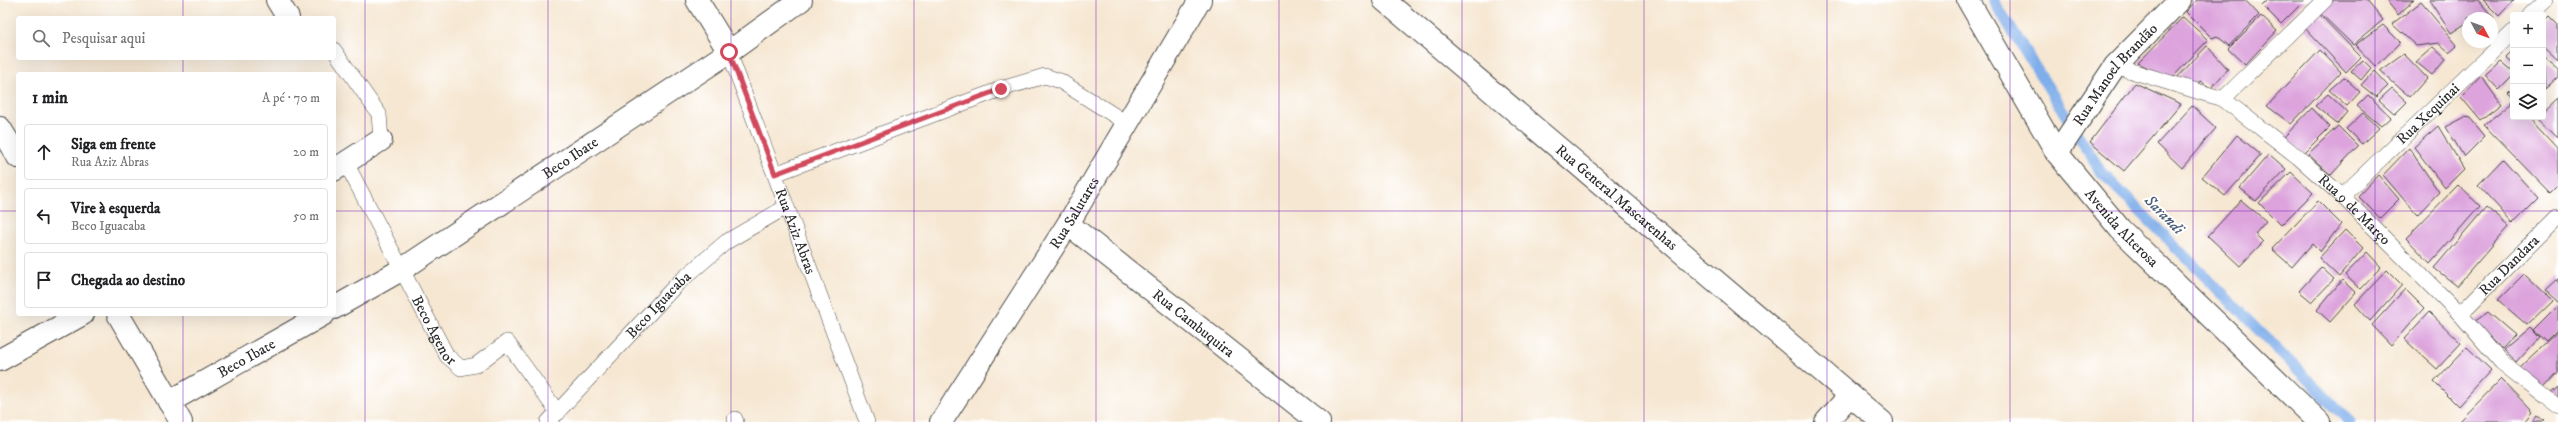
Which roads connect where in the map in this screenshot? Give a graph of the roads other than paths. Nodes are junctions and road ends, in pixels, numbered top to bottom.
1 (277, 0) edge
2 (697, 0) edge
3 (801, 0) edge
4 (1200, 0) edge
5 (1384, 0) edge
6 (1968, 0) edge
7 (2180, 0) edge
8 (2325, 0) edge
9 (2546, 0) edge
10 (2533, 12) edge
11 (287, 16) edge
12 (2510, 35) edge
13 (729, 52) junction
14 (336, 53) edge
15 (2115, 66) junction
16 (2223, 99) junction
17 (1128, 124) junction
18 (0, 128) edge
19 (381, 140) joint
20 (2057, 153) junction
21 (16, 154) edge
22 (340, 166) edge
23 (775, 174) junction
24 (2342, 196) junction
25 (786, 207) junction
26 (2558, 216) edge
27 (1068, 224) junction
28 (401, 270) junction
29 (336, 307) edge
30 (2460, 314) junction
31 (79, 316) edge
32 (119, 316) edge
33 (320, 316) edge
34 (0, 360) edge
35 (1850, 395) junction
36 (169, 402) junction
37 (2558, 407) edge
38 (553, 417) edge
39 (181, 422) edge
40 (867, 422) edge
41 (941, 422) edge
42 (1319, 422) edge
43 (1826, 422) edge
44 (1882, 422) edge
45 (2319, 422) edge

1 - 11 street
2 - 13 street, Rua Aziz Abras
3 - 13 street, Beco Ibate
4 - 17 street, Rua Salutares
5 - 35 street, Rua General Mascarenhas
6 - 20 street, Avenida Alterosa
7 - 15 street, Rua Manoel Brandão
8 - 16 lane
9 - 10 lane
12 - 24 lane, Rua Xequinai
13 - 23 lane, Rua Aziz Abras
13 - 28 street, Beco Ibate
14 - 19 lane
15 - 16 lane, Rua 9 de Março
15 - 20 street, Rua Manoel Brandão
16 - 24 lane, Rua 9 de Março
17 - 23 lane
17 - 27 street, Rua Salutares
18 - 21 street
19 - 22 street
20 - 45 street, Avenida Alterosa
22 - 28 lane, Beco Agenor
23 - 25 lane, Rua Aziz Abras
24 - 30 lane, Rua 9 de Março
25 - 38 lane, Beco Iguacaba
25 - 40 lane, Rua Aziz Abras
26 - 30 lane, Rua Dandara
27 - 41 street, Rua Salutares
27 - 42 street, Rua Cambuquira
28 - 29 street, Beco Ibate
28 - 38 lane, Beco Agenor
30 - 37 lane, Rua 9 de Março
31 - 34 street
32 - 36 street
33 - 36 street, Beco Ibate
35 - 43 street
35 - 44 street, Rua General Mascarenhas
36 - 39 street

